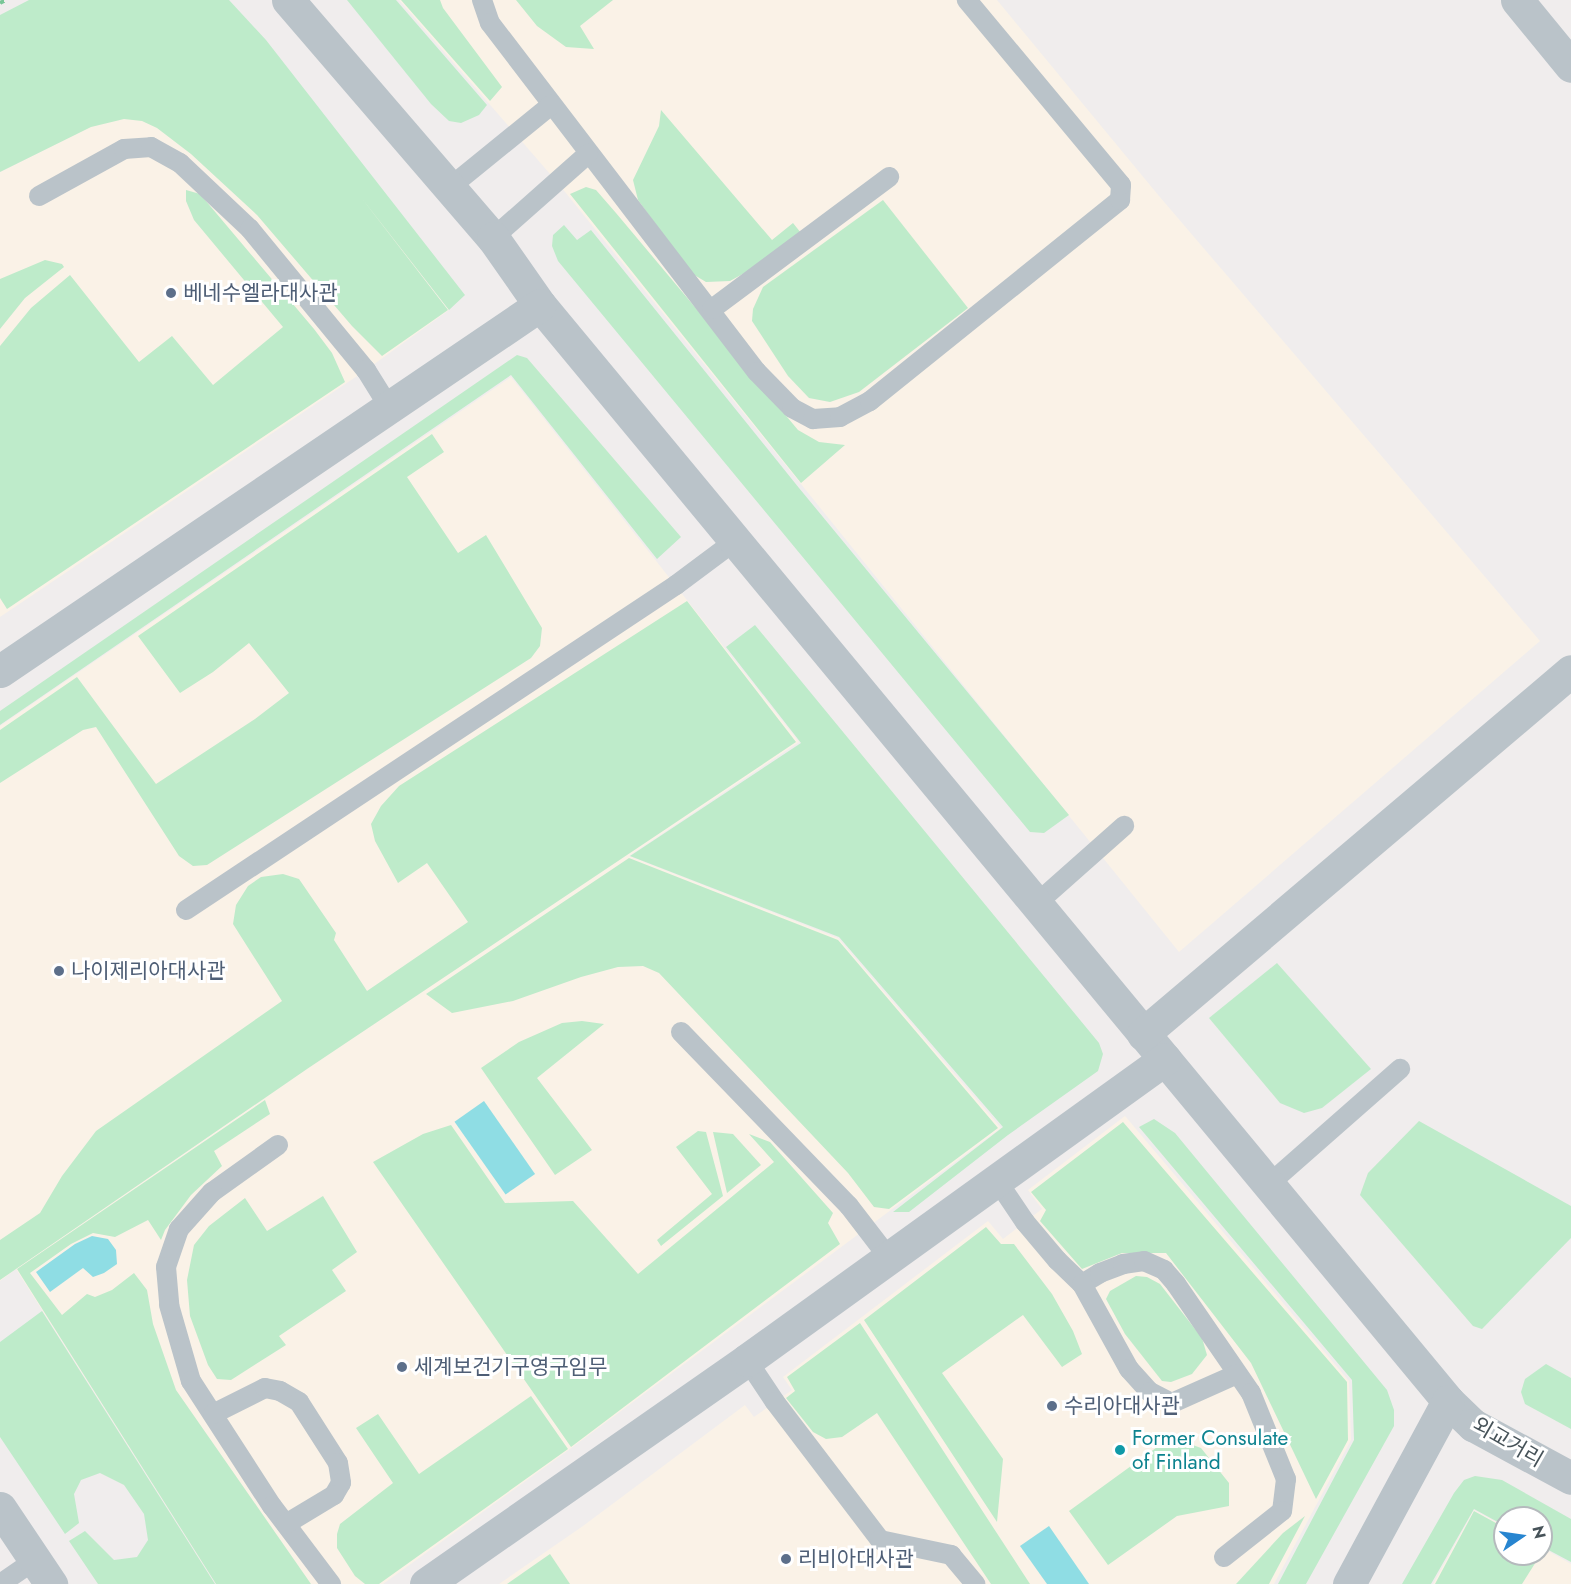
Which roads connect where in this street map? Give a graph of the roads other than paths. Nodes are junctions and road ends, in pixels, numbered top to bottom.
1 (288, 0) edge
2 (482, 0) edge
3 (967, 0) edge
4 (1517, 0) edge
5 (1571, 66) edge
6 (551, 105) junction
7 (588, 154) junction
8 (889, 177) dead end
9 (449, 188) junction
10 (39, 196) dead end
11 (493, 238) junction
12 (540, 305) junction
13 (712, 309) junction
14 (389, 407) junction
15 (735, 541) junction
16 (0, 671) edge
17 (1571, 671) edge
18 (1124, 825) dead end
19 (1036, 904) junction
20 (186, 910) dead end
21 (681, 1032) dead end
22 (1143, 1034) junction
23 (1165, 1059) junction
24 (1400, 1069) dead end
25 (278, 1145) dead end
26 (996, 1179) junction
27 (1268, 1185) junction
28 (889, 1258) junction
29 (1082, 1284) junction
30 (747, 1360) junction
31 (1238, 1374) junction
32 (1448, 1401) junction
33 (213, 1414) junction
34 (1571, 1478) edge
35 (0, 1508) edge
36 (286, 1524) junction
37 (1224, 1557) dead end
38 (43, 1572) edge
39 (0, 1584) edge
40 (331, 1584) edge
41 (426, 1584) edge
42 (975, 1584) edge
43 (1349, 1584) edge

1 - 9 street, 외교거리
2 - 6 lane
3 - 13 lane
4 - 5 street
6 - 7 lane
6 - 9 lane
7 - 11 lane
7 - 13 lane
8 - 13 lane
9 - 11 street, 외교거리
10 - 14 lane
11 - 12 street, 외교거리
12 - 14 street
12 - 15 street, 외교거리
14 - 16 street
15 - 19 street, 외교거리
15 - 20 lane
17 - 22 street
18 - 19 lane
19 - 22 street, 외교거리
21 - 28 lane
22 - 23 street, 외교거리
23 - 26 street
23 - 27 street, 외교거리
24 - 27 lane
25 - 33 lane
26 - 28 street
26 - 29 lane
27 - 32 street, 외교거리
28 - 30 street
29 - 31 lane
29 - 31 lane
30 - 41 street
30 - 42 lane
31 - 37 lane
32 - 34 street, 외교거리
32 - 43 street
33 - 36 lane
33 - 36 lane
35 - 38 street
36 - 40 lane
38 - 39 lane

